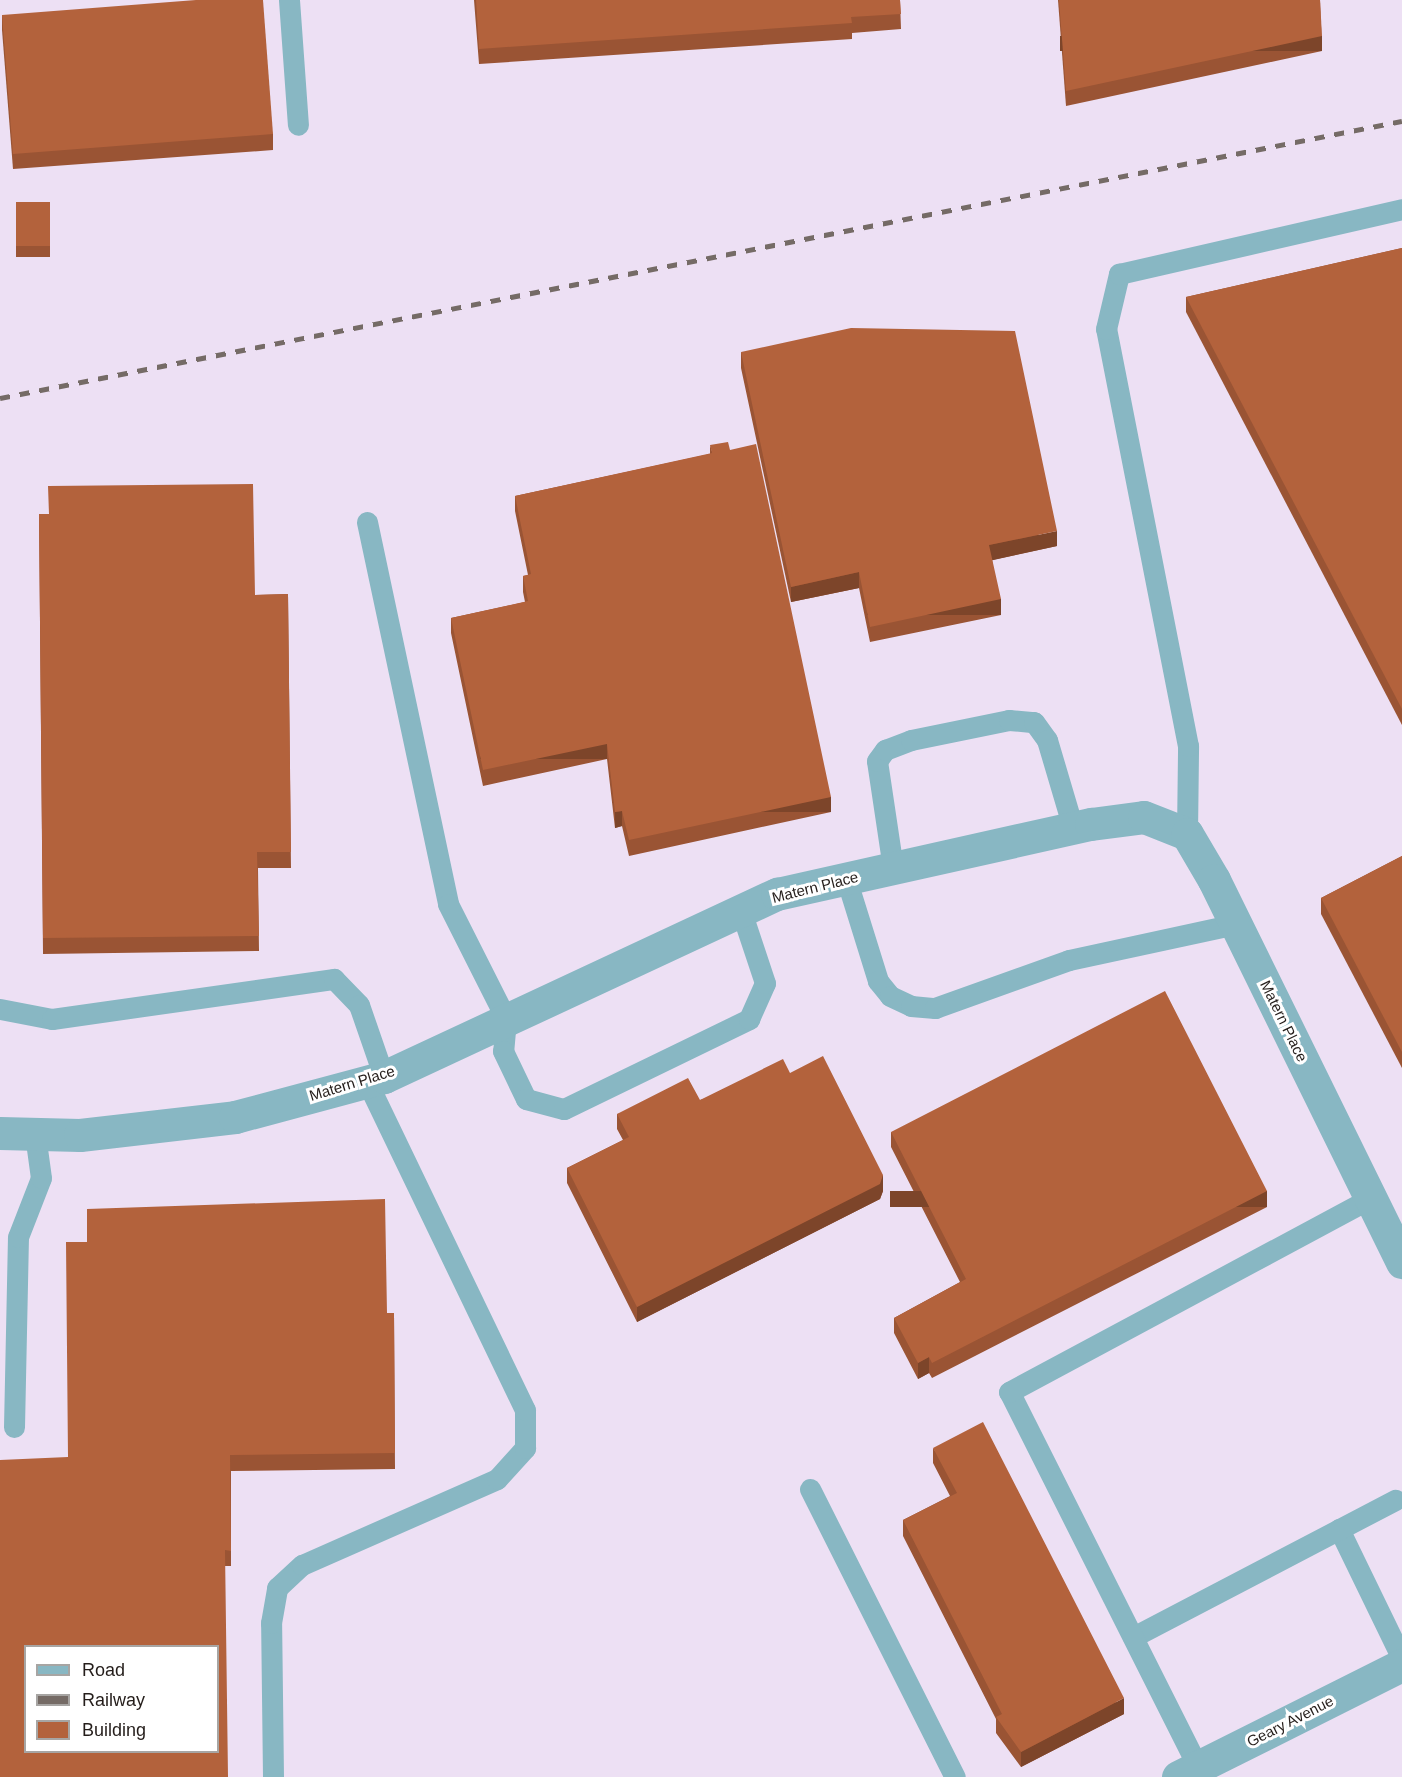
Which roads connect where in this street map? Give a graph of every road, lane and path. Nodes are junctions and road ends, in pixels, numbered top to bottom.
1 (289, 0) edge
2 (298, 125) dead end
3 (1402, 209) edge
4 (367, 522) dead end
5 (1073, 828) junction
6 (1187, 834) junction
7 (893, 868) junction
8 (846, 879) junction
9 (741, 911) junction
10 (1236, 924) junction
11 (0, 1010) edge
12 (507, 1019) junction
13 (376, 1079) junction
14 (0, 1133) edge
15 (35, 1134) junction
16 (1371, 1198) junction
17 (1402, 1262) edge
18 (14, 1426) dead end
19 (810, 1489) dead end
20 (1395, 1500) dead end
21 (1339, 1529) junction
22 (1132, 1637) junction
23 (1402, 1659) edge
24 (1402, 1665) edge
25 (1188, 1772) edge
26 (273, 1777) edge
27 (954, 1777) edge

1 - 2 lane
3 - 6 lane
4 - 12 lane
5 - 6 street, Matern Place
5 - 7 street, Matern Place
5 - 7 lane
6 - 10 street, Matern Place
7 - 8 street, Matern Place
8 - 9 street, Matern Place
8 - 10 lane
9 - 12 street, Matern Place
9 - 12 lane
10 - 16 street, Matern Place
11 - 13 lane
12 - 13 street, Matern Place
13 - 15 street, Matern Place
13 - 26 lane
14 - 15 street, Matern Place
15 - 18 lane
16 - 17 street, Matern Place
16 - 22 lane
19 - 27 lane
20 - 21 lane
21 - 22 lane
21 - 23 lane
22 - 25 lane
24 - 25 street, Geary Avenue

